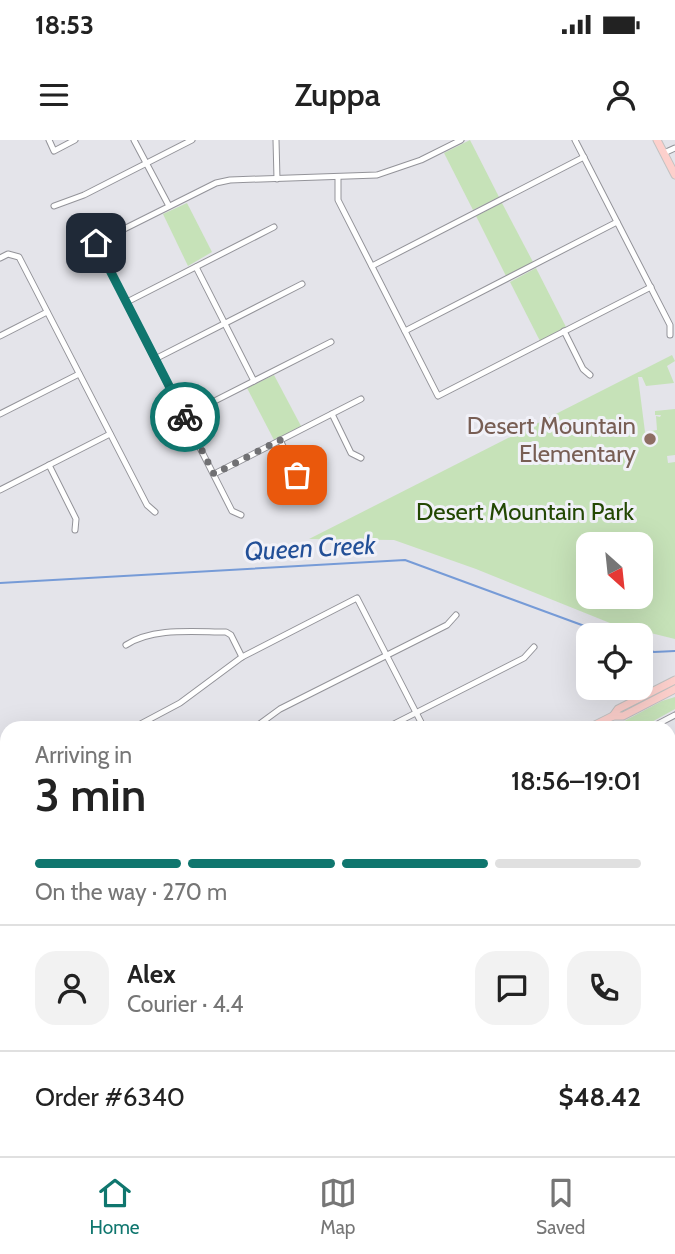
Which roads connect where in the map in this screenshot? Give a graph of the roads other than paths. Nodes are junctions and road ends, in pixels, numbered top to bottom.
1 (49, 140) edge
2 (75, 140) edge
3 (134, 140) edge
4 (192, 140) edge
5 (276, 140) edge
6 (461, 140) edge
7 (576, 140) edge
8 (657, 140) edge
9 (675, 148) edge
10 (664, 153) junction
11 (584, 157) junction
12 (146, 163) junction
13 (675, 175) edge
14 (338, 178) junction
15 (277, 179) junction
16 (54, 206) dead end
17 (169, 206) junction
18 (617, 222) junction
19 (274, 227) dead end
20 (0, 258) edge
21 (372, 266) junction
22 (196, 267) junction
23 (302, 285) dead end
24 (650, 287) junction
25 (127, 302) junction
26 (47, 312) junction
27 (225, 324) junction
28 (405, 331) junction
29 (564, 331) junction
30 (670, 335) dead end
31 (0, 336) edge
32 (331, 342) dead end
33 (155, 359) junction
34 (79, 374) junction
35 (590, 375) dead end
36 (254, 381) junction
37 (361, 399) dead end
38 (0, 414) edge
39 (332, 414) junction
40 (185, 416) junction
41 (110, 434) junction
42 (280, 440) junction
43 (360, 458) dead end
44 (49, 466) junction
45 (214, 474) junction
46 (307, 482) dead end
47 (0, 490) edge
48 (155, 512) dead end
49 (241, 515) dead end
50 (75, 530) dead end
51 (456, 615) dead end
52 (126, 645) dead end
53 (534, 647) dead end
54 (386, 656) junction
55 (243, 657) junction
56 (675, 680) edge
57 (675, 689) edge
58 (415, 713) junction
59 (613, 716) junction
60 (146, 721) edge
61 (264, 721) edge
62 (400, 721) edge
63 (420, 721) edge
64 (603, 721) edge

1 - 2 street
3 - 12 street
4 - 12 street
5 - 15 street
6 - 14 street
7 - 11 street
8 - 10 main road
9 - 10 street
10 - 13 main road
11 - 18 street
11 - 21 street
12 - 16 street
12 - 17 street
14 - 15 street
14 - 21 street
15 - 17 street
17 - 25 street
18 - 24 street
18 - 28 street
19 - 22 street
20 - 26 street
21 - 28 street
22 - 25 street
22 - 27 street
23 - 27 street
24 - 29 street
24 - 30 street
25 - 33 street
26 - 31 street
26 - 34 street
27 - 33 street
27 - 36 street
28 - 29 street
29 - 35 street
32 - 36 street
33 - 40 street
34 - 38 street
34 - 41 street
36 - 40 street
37 - 39 street
39 - 42 street
39 - 43 street
40 - 45 street
41 - 44 street
41 - 48 street
42 - 45 street
42 - 46 street
44 - 47 street
44 - 50 street
45 - 49 street
51 - 54 street
52 - 55 street
53 - 58 street
54 - 55 street
54 - 58 street
54 - 61 street
55 - 60 street
56 - 59 main road
57 - 59 main road
58 - 62 street
58 - 63 street
59 - 64 main road

